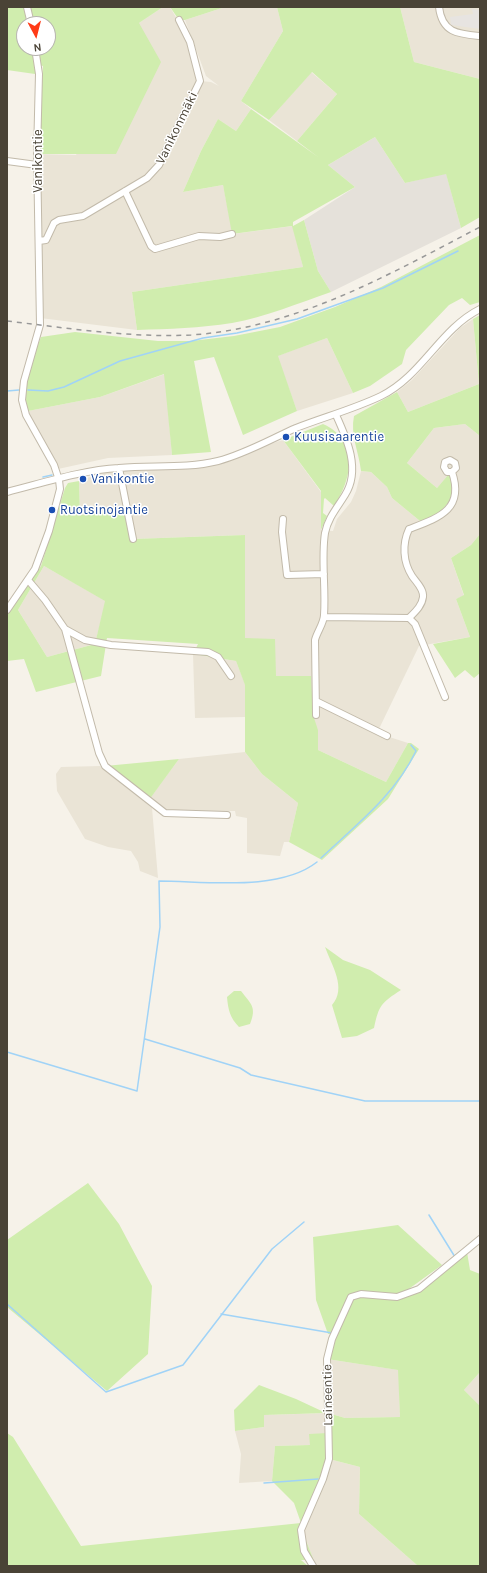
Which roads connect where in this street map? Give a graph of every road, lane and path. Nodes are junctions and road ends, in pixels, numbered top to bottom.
1 (439, 7) edge
2 (179, 20) dead end
3 (480, 36) edge
4 (36, 56) edge
5 (7, 161) edge
6 (37, 165) junction
7 (125, 191) junction
8 (232, 234) dead end
9 (39, 241) junction
10 (480, 309) edge
11 (336, 414) junction
12 (119, 468) junction
13 (452, 472) dead end
14 (59, 480) junction
15 (7, 492) edge
16 (283, 519) dead end
17 (133, 539) dead end
18 (324, 574) junction
19 (28, 580) junction
20 (7, 610) edge
21 (324, 617) junction
22 (409, 618) junction
23 (65, 629) junction
24 (231, 676) dead end
25 (444, 697) dead end
26 (316, 701) junction
27 (316, 715) dead end
28 (387, 736) dead end
29 (227, 815) dead end
30 (480, 1240) edge
31 (313, 1566) edge

1 - 3 street
2 - 7 street, Vanikonmäki
4 - 6 street, Vanikontie
5 - 6 street
6 - 9 street, Vanikontie
7 - 8 street
7 - 9 street, Vanikonmäki
9 - 14 street, Vanikontie
10 - 11 street
11 - 12 street
11 - 18 street
12 - 14 street
12 - 17 street
13 - 22 street
14 - 15 street
14 - 19 street
16 - 18 street
18 - 21 street
19 - 20 street
19 - 23 street
21 - 22 street
21 - 26 street
22 - 25 street
23 - 24 street
23 - 29 street
26 - 27 street
26 - 28 street
30 - 31 street, Laineentie

